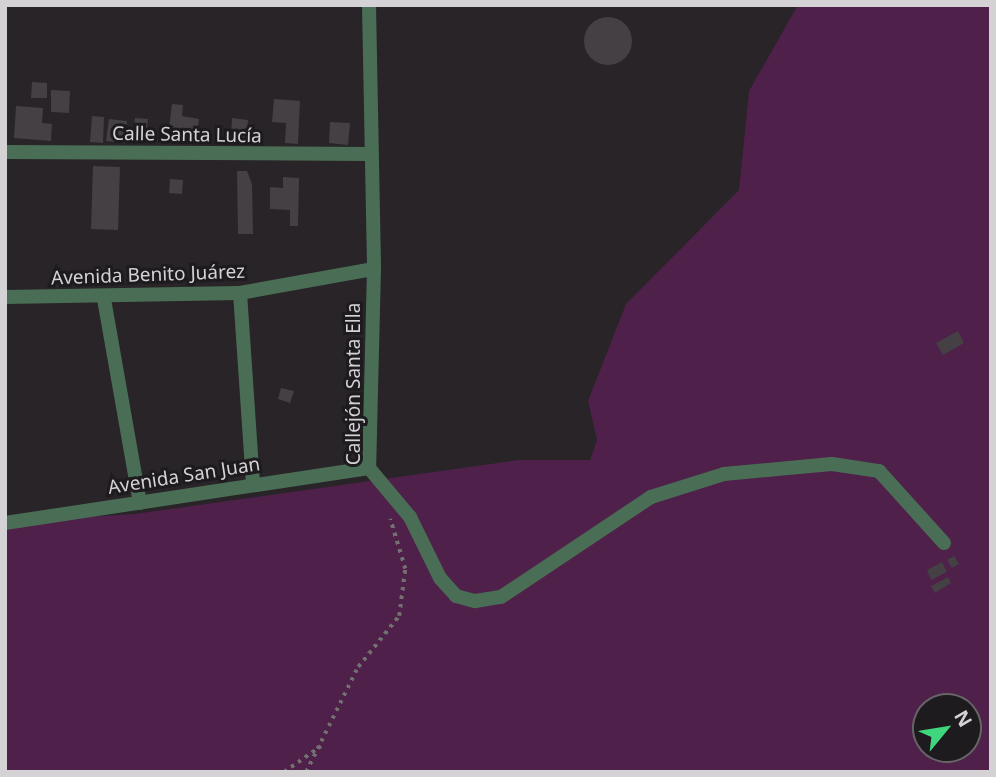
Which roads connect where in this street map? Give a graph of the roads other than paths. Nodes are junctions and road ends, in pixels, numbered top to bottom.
1 (369, 5) edge
2 (5, 152) edge
3 (369, 154) junction
4 (374, 269) junction
5 (240, 293) junction
6 (5, 297) edge
7 (104, 299) junction
8 (369, 468) junction
9 (253, 485) junction
10 (140, 503) junction
11 (5, 523) edge
12 (944, 543) dead end

1 - 3 street, Callejón Santa Ella
2 - 3 street, Calle Santa Lucía
3 - 4 street, Callejón Santa Ella
4 - 5 street, Avenida Benito Juárez
4 - 8 street, Callejón Santa Ella
5 - 7 street, Avenida Benito Juárez
5 - 9 street
6 - 7 street, Avenida Benito Juárez
7 - 10 street
8 - 9 street, Avenida San Juan
8 - 12 street
9 - 10 street, Avenida San Juan
10 - 11 street, Avenida San Juan

